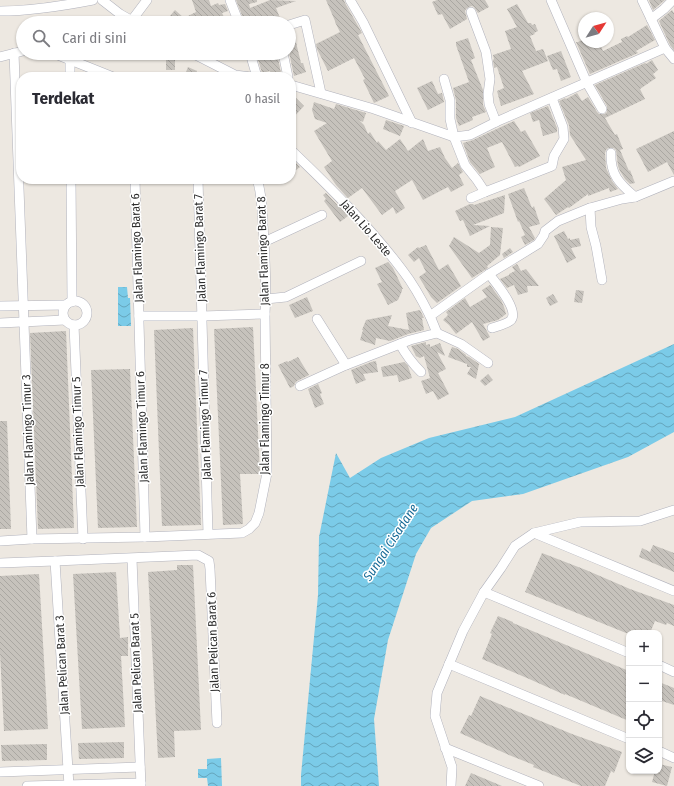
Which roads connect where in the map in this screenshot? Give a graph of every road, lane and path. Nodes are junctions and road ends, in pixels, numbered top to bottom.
1 (93, 0) edge
2 (102, 0) edge
3 (147, 0) edge
4 (230, 0) edge
5 (350, 0) edge
6 (551, 0) edge
7 (642, 0) edge
8 (673, 0) edge
9 (0, 12) edge
10 (471, 12) dead end
11 (124, 16) edge
12 (138, 16) edge
13 (236, 16) edge
14 (651, 19) junction
15 (296, 23) edge
16 (665, 48) junction
17 (16, 53) edge
18 (0, 57) edge
19 (674, 59) edge
20 (18, 60) edge
21 (70, 60) joint
22 (205, 60) edge
23 (252, 60) edge
24 (284, 60) edge
25 (18, 72) edge
26 (70, 72) edge
27 (100, 72) edge
28 (228, 72) edge
29 (256, 72) edge
30 (287, 72) edge
31 (444, 79) dead end
32 (587, 83) junction
33 (296, 86) edge
34 (321, 94) junction
35 (552, 98) junction
36 (602, 109) dead end
37 (496, 122) junction
38 (412, 123) junction
39 (454, 137) junction
40 (611, 153) dead end
41 (296, 155) edge
42 (674, 181) edge
43 (21, 184) edge
44 (71, 184) edge
45 (135, 184) edge
46 (198, 184) edge
47 (259, 184) edge
48 (485, 192) junction
49 (635, 197) junction
50 (471, 198) dead end
51 (590, 208) junction
52 (322, 215) dead end
53 (264, 242) junction
54 (361, 261) dead end
55 (489, 274) junction
56 (602, 280) dead end
57 (266, 299) junction
58 (69, 303) junction
59 (0, 306) edge
60 (23, 306) junction
61 (265, 314) junction
62 (139, 316) junction
63 (202, 316) junction
64 (430, 316) junction
65 (316, 319) dead end
66 (65, 320) junction
67 (24, 322) junction
68 (0, 323) edge
69 (74, 325) junction
70 (492, 328) dead end
71 (437, 333) junction
72 (400, 344) junction
73 (488, 363) dead end
74 (346, 365) junction
75 (421, 372) dead end
76 (300, 386) dead end
77 (674, 510) edge
78 (534, 533) junction
79 (208, 534) junction
80 (145, 537) junction
81 (32, 539) junction
82 (82, 539) junction
83 (0, 541) edge
84 (132, 558) junction
85 (56, 561) junction
86 (0, 562) edge
87 (674, 591) edge
88 (484, 592) junction
89 (626, 652) edge
90 (449, 664) junction
91 (661, 666) edge
92 (674, 672) edge
93 (216, 723) dead end
94 (627, 738) edge
95 (446, 748) junction
96 (662, 752) edge
97 (674, 758) edge
98 (140, 767) junction
99 (68, 770) junction
100 (0, 772) edge
101 (141, 784) edge
102 (27, 786) edge
103 (69, 786) edge
104 (451, 786) edge
105 (539, 786) edge

1 - 9 street
2 - 11 street
3 - 12 street
4 - 13 street
5 - 38 street
6 - 32 street
7 - 14 street
8 - 14 street
10 - 37 street
14 - 16 street
15 - 34 street
16 - 19 street
16 - 32 street
17 - 18 street
20 - 25 street, Jalan Flamingo Timur 3
21 - 26 street
21 - 27 street
22 - 28 street
23 - 29 street
24 - 30 street
31 - 39 street
32 - 35 street
32 - 36 street
33 - 34 street
34 - 38 street
35 - 37 street
35 - 48 street
37 - 39 street
38 - 39 street
39 - 48 street
40 - 49 street
41 - 64 street, Jalan Lio Leste
42 - 49 street
43 - 60 street, Jalan Flamingo Timur 3
44 - 58 street
45 - 62 street, Jalan Flamingo Barat 6
46 - 63 street, Jalan Flamingo Barat 7
47 - 53 street, Jalan Flamingo Barat 8
48 - 50 street
49 - 51 street
51 - 55 street
51 - 56 street
52 - 53 street
53 - 57 street, Jalan Flamingo Barat 8
54 - 57 street
55 - 64 street
55 - 70 street
57 - 61 street, Jalan Flamingo Barat 8
58 - 60 street
58 - 66 street
58 - 69 street
59 - 60 street
60 - 67 street, Jalan Flamingo Timur 3
61 - 63 street
61 - 79 street, Jalan Flamingo Timur 8
62 - 63 street
62 - 80 street, Jalan Flamingo Timur 6
63 - 79 street, Jalan Flamingo Timur 7
64 - 71 street, Jalan Lio Leste
65 - 74 street
66 - 67 street
66 - 69 street
67 - 68 street
67 - 81 street, Jalan Flamingo Timur 3
69 - 82 street, Jalan Flamingo Timur 5
71 - 72 street
71 - 73 street
72 - 74 street
72 - 75 street
74 - 76 street
77 - 78 street
78 - 87 street
78 - 88 street
79 - 80 street
80 - 82 street
81 - 82 street
81 - 83 street
84 - 85 street
84 - 93 street, Jalan Pelican Barat 6
84 - 98 street, Jalan Pelican Barat 5
85 - 86 street
85 - 99 street, Jalan Pelican Barat 3
88 - 89 street
88 - 90 street
90 - 94 street
90 - 95 street
91 - 92 street
95 - 104 street
95 - 105 street
96 - 97 street
98 - 99 street
98 - 101 street, Jalan Pelican Barat 5
99 - 100 street
99 - 103 street, Jalan Pelican Barat 3
101 - 103 street
102 - 103 street

